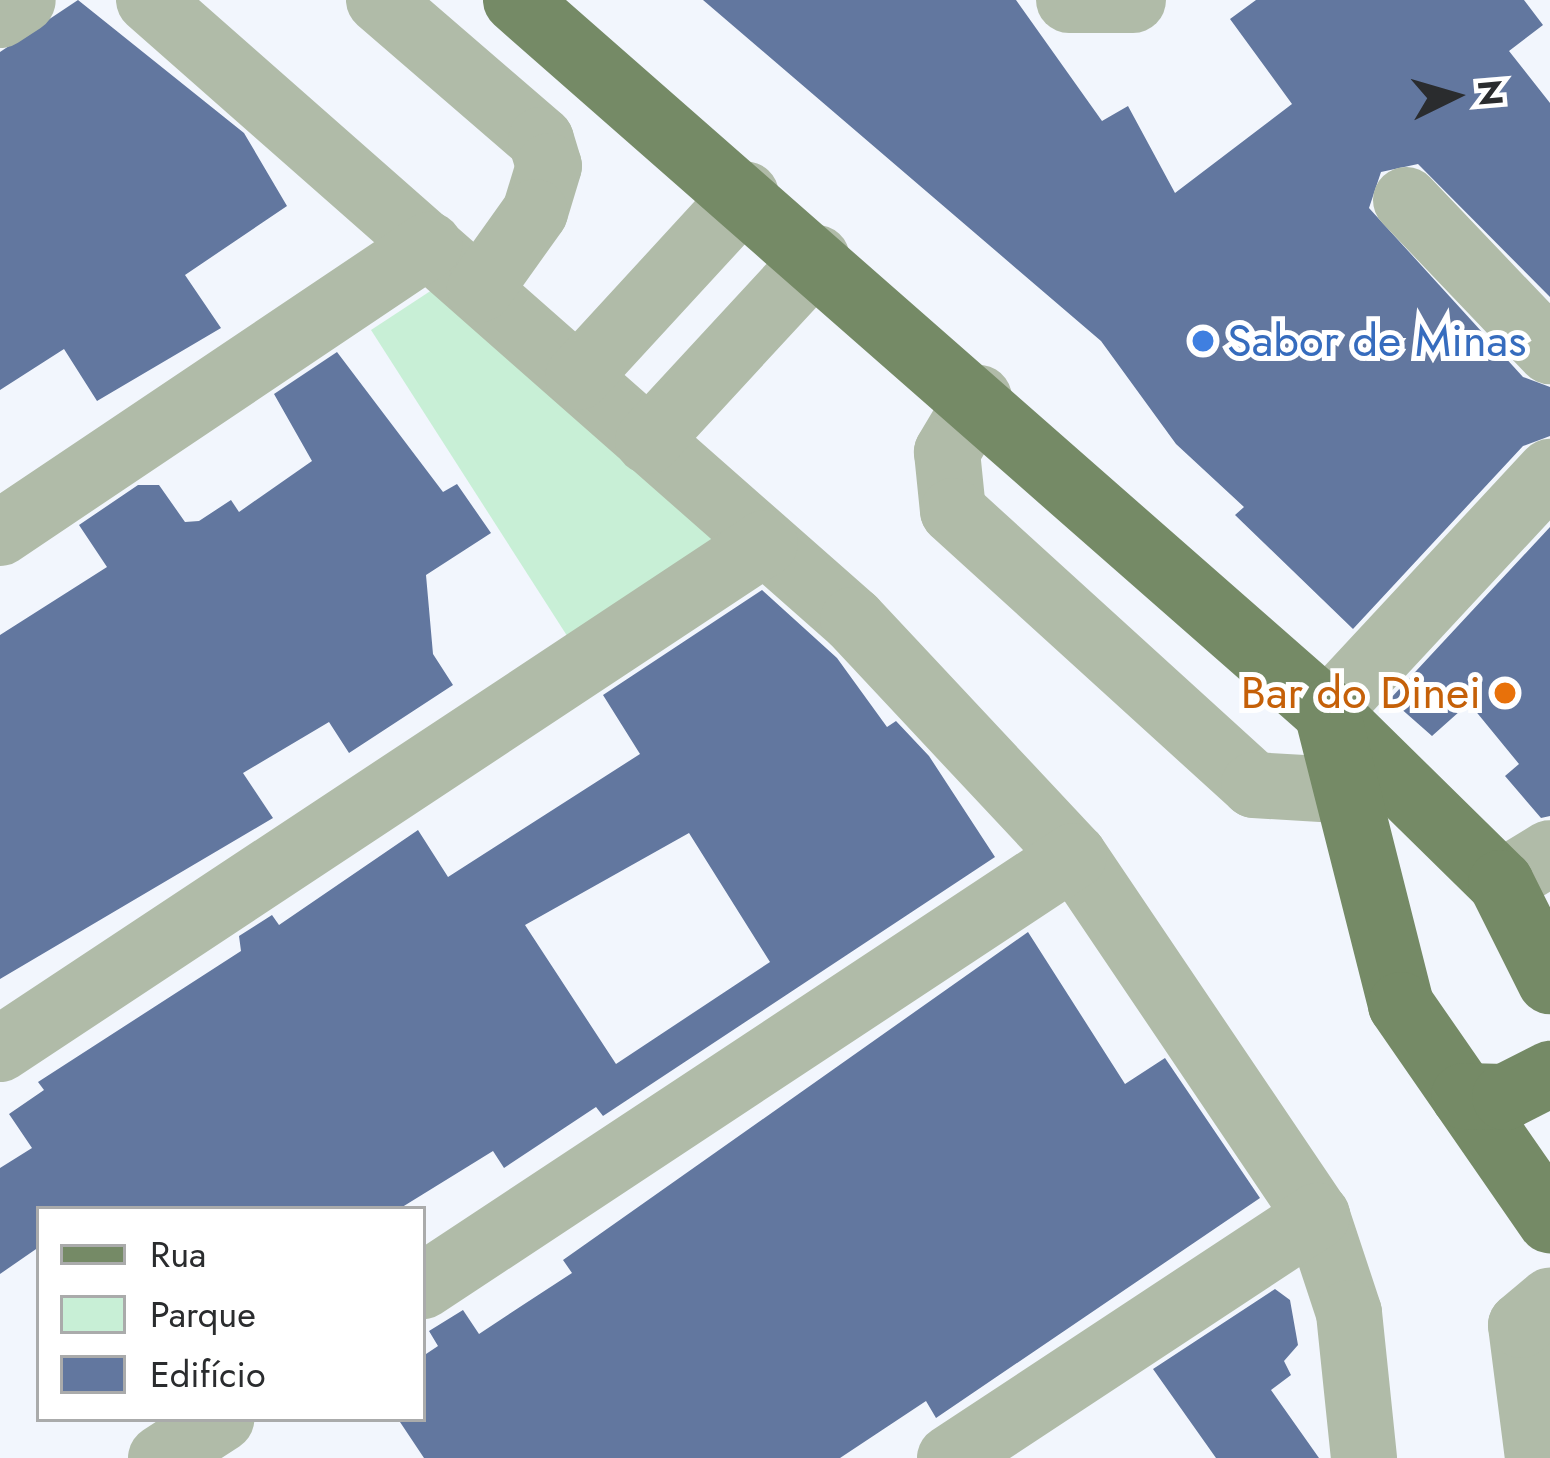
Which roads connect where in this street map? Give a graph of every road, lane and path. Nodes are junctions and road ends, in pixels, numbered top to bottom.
1 (23, 0) edge
2 (149, 0) edge
3 (379, 0) edge
4 (516, 0) edge
5 (1069, 0) edge
6 (1133, 0) edge
7 (0, 15) edge
8 (746, 194) junction
9 (1406, 200) dead end
10 (429, 245) junction
11 (817, 258) junction
12 (480, 290) junction
13 (1550, 351) edge
14 (578, 377) junction
15 (979, 398) junction
16 (648, 441) junction
17 (1550, 472) edge
18 (0, 533) edge
19 (765, 543) junction
20 (1327, 712) junction
21 (1338, 790) junction
22 (1074, 856) junction
23 (1509, 865) edge
24 (1378, 936) junction
25 (1547, 961) edge
26 (0, 1049) edge
27 (1550, 1074) edge
28 (1464, 1096) junction
29 (1317, 1216) junction
30 (1550, 1220) edge
31 (426, 1284) edge
32 (1550, 1301) edge
33 (215, 1422) edge
34 (161, 1458) edge
35 (950, 1458) edge
36 (1364, 1458) edge
37 (1538, 1458) edge

1 - 7 street
2 - 10 street
3 - 12 street
4 - 8 main road
5 - 6 street
8 - 11 main road
8 - 14 street
9 - 13 street
10 - 12 street
10 - 18 street
11 - 15 main road
11 - 16 street
12 - 14 street
14 - 16 street
15 - 20 main road
15 - 21 street
16 - 19 street
17 - 20 street
19 - 22 street
19 - 26 street
20 - 21 main road
20 - 23 main road
21 - 24 main road
22 - 29 street
22 - 31 street
23 - 24 main road
23 - 25 main road
24 - 28 main road
27 - 28 main road
28 - 30 main road
29 - 35 street
29 - 36 street
32 - 37 street
33 - 34 street

